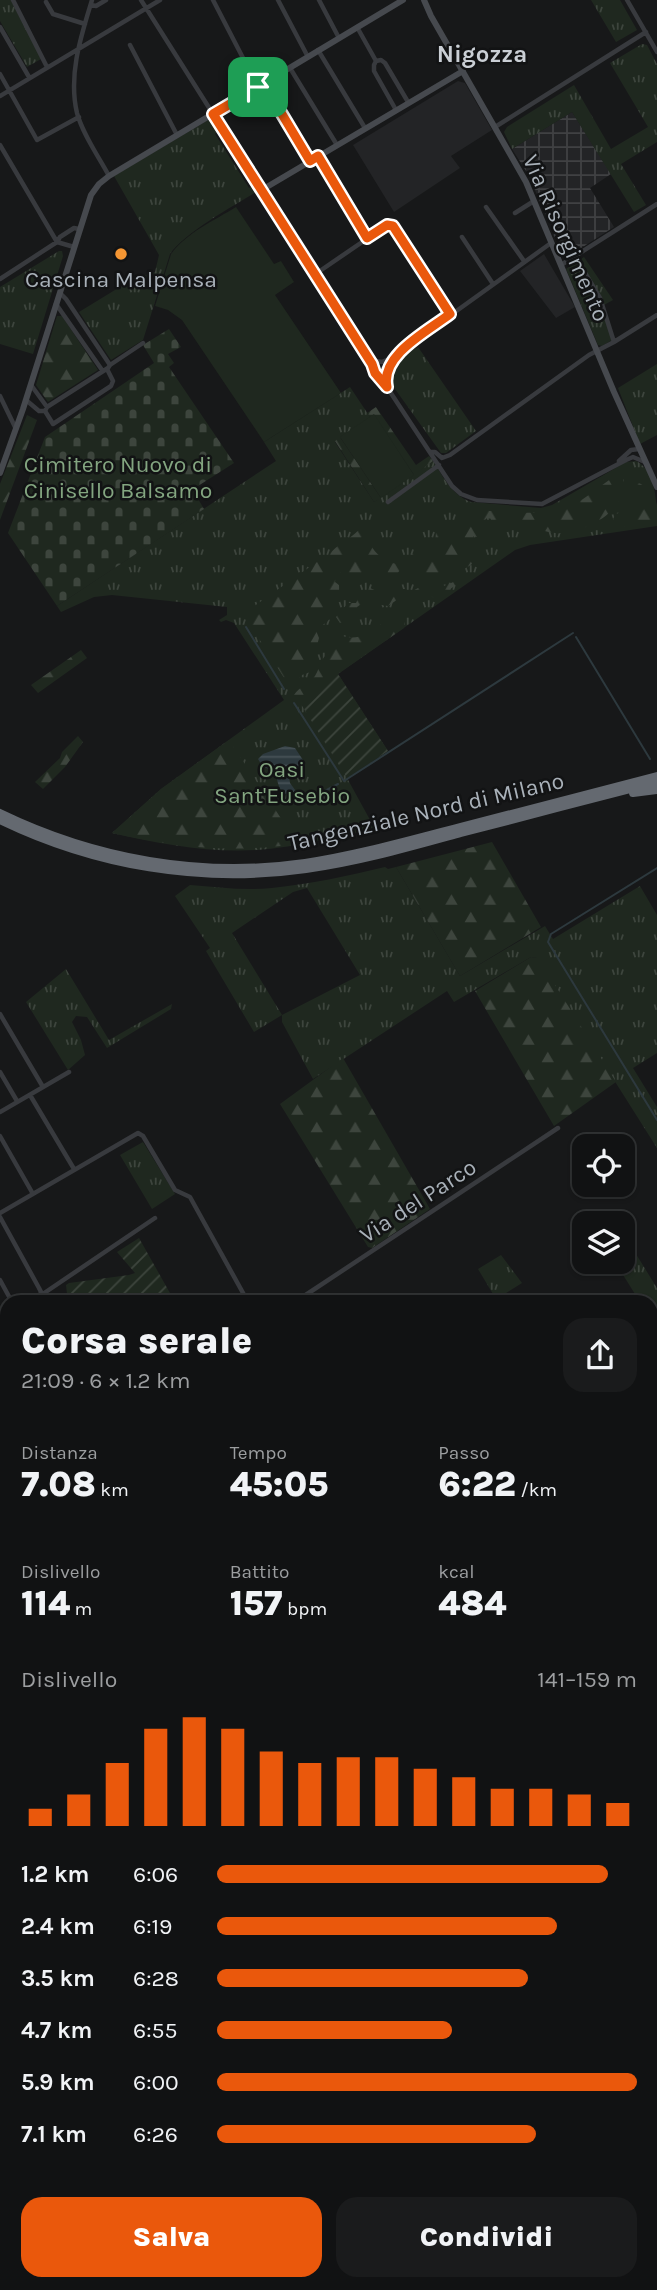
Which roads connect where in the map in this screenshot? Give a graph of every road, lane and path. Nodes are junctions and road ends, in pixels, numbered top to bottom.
1 (13, 0) edge
2 (106, 0) edge
3 (141, 0) edge
4 (160, 0) edge
5 (213, 0) edge
6 (278, 0) edge
7 (319, 0) edge
8 (403, 0) edge
9 (424, 0) edge
10 (430, 0) edge
11 (630, 1) edge
12 (46, 2) edge
13 (92, 3) edge
14 (146, 8) junction
15 (428, 10) junction
16 (85, 24) junction
17 (0, 27) edge
18 (357, 27) junction
19 (646, 33) junction
20 (339, 38) junction
21 (130, 45) dead end
22 (78, 49) junction
23 (318, 50) junction
24 (657, 52) edge
25 (308, 57) junction
26 (376, 61) junction
27 (47, 67) junction
28 (289, 68) junction
29 (463, 71) junction
30 (0, 74) edge
31 (29, 77) junction
32 (261, 85) junction
33 (9, 90) junction
34 (0, 96) edge
35 (408, 102) junction
36 (396, 110) junction
37 (213, 114) junction
38 (79, 117) junction
39 (495, 127) junction
40 (365, 128) junction
41 (177, 135) junction
42 (0, 145) edge
43 (337, 145) junction
44 (318, 156) junction
45 (310, 161) junction
46 (109, 176) junction
47 (260, 191) junction
48 (534, 201) junction
49 (486, 207) dead end
50 (656, 207) edge
51 (515, 213) dead end
52 (79, 229) junction
53 (462, 237) dead end
54 (367, 238) junction
55 (554, 239) junction
56 (57, 242) junction
57 (74, 247) junction
58 (575, 256) junction
59 (524, 261) junction
60 (561, 265) junction
61 (314, 275) junction
62 (0, 277) edge
63 (493, 284) junction
64 (60, 293) junction
65 (56, 304) junction
66 (450, 314) junction
67 (657, 315) edge
68 (143, 342) dead end
69 (614, 342) junction
70 (597, 351) junction
71 (395, 355) junction
72 (367, 357) junction
73 (381, 362) junction
74 (106, 368) junction
75 (388, 368) junction
76 (374, 369) junction
77 (386, 374) junction
78 (379, 375) junction
79 (31, 385) junction
80 (387, 387) junction
81 (0, 396) edge
82 (26, 400) junction
83 (46, 409) junction
84 (629, 427) junction
85 (16, 430) junction
86 (631, 450) junction
87 (640, 450) junction
88 (431, 452) junction
89 (634, 457) junction
90 (646, 463) junction
91 (616, 464) junction
92 (439, 465) junction
93 (0, 473) edge
94 (657, 487) edge
95 (388, 502) dead end
96 (657, 776) edge
97 (657, 782) edge
98 (657, 790) edge
99 (0, 813) edge
100 (0, 820) edge
101 (514, 820) junction
102 (0, 1014) edge
103 (0, 1072) edge
104 (69, 1072) dead end
105 (43, 1087) junction
106 (30, 1095) junction
107 (17, 1102) junction
108 (0, 1112) edge
109 (558, 1128) dead end
110 (0, 1136) edge
111 (74, 1169) junction
112 (33, 1194) junction
113 (0, 1215) edge
114 (155, 1218) dead end
115 (38, 1295) edge
116 (41, 1295) edge
117 (244, 1295) edge
118 (306, 1295) edge

1 - 27 street
2 - 13 street
3 - 14 street
4 - 14 street
5 - 32 street
6 - 25 street
7 - 20 street
8 - 18 street
9 - 15 street, Via Risorgimento
10 - 15 street
11 - 19 street
12 - 16 street
13 - 16 street
14 - 22 street
14 - 37 street
15 - 29 street, Via Risorgimento
16 - 22 street
17 - 31 street
18 - 20 street
18 - 26 street
19 - 24 street
19 - 39 street
20 - 23 street
21 - 41 street
22 - 27 street
22 - 38 street
23 - 25 street
23 - 40 street
25 - 28 street
26 - 35 street
26 - 36 street
27 - 31 street
28 - 32 street
28 - 43 street
29 - 35 street
29 - 39 street, Via Risorgimento
30 - 33 street
31 - 33 street
32 - 37 street
32 - 45 street
33 - 34 street
33 - 38 street
35 - 36 street
36 - 40 street
37 - 41 street
37 - 47 street
38 - 46 street
39 - 48 street, Via Risorgimento
40 - 43 street
41 - 46 street
42 - 56 street
43 - 44 street
44 - 45 street
44 - 54 street
45 - 47 street
46 - 52 street
47 - 61 street
48 - 51 street
48 - 55 street, Via Risorgimento
49 - 59 street
50 - 58 street
52 - 56 street
52 - 57 street
53 - 63 street
54 - 61 street
54 - 66 street
55 - 58 street
55 - 59 street
55 - 60 street, Via Risorgimento
56 - 57 street
56 - 62 street
57 - 64 street
58 - 60 street
58 - 69 street
59 - 63 street
60 - 70 street, Via Risorgimento
61 - 72 street
63 - 66 street
64 - 65 street
64 - 74 street
65 - 74 street
65 - 79 street
66 - 71 street
67 - 69 street
68 - 74 street
69 - 70 street
70 - 84 street, Via Risorgimento
70 - 88 street
71 - 73 street
71 - 75 street
72 - 73 street
72 - 76 street
73 - 75 street
73 - 76 street
74 - 83 street
74 - 83 street
75 - 77 street
76 - 78 street
77 - 78 street
77 - 80 street
78 - 80 street
79 - 82 street
79 - 83 street
80 - 88 street
81 - 85 street
82 - 83 street
82 - 85 street
84 - 86 street
84 - 87 street, Via Risorgimento
85 - 93 street
86 - 87 street
86 - 91 street
87 - 89 street
87 - 90 street, Via Risorgimento
88 - 92 street
89 - 90 street
89 - 91 street
90 - 94 street, Via Risorgimento
91 - 92 street
92 - 95 street
96 - 99 highway, Tangenziale Nord di Milano
97 - 101 highway, Tangenziale Nord di Milano
98 - 101 highway
100 - 101 highway, Tangenziale Nord di Milano
102 - 105 street
103 - 107 street
104 - 105 street
105 - 106 street
106 - 107 street
106 - 111 street
107 - 108 street
109 - 118 street, Via del Parco
110 - 112 street
111 - 112 street
111 - 117 street
112 - 113 street
113 - 115 street
114 - 116 street

